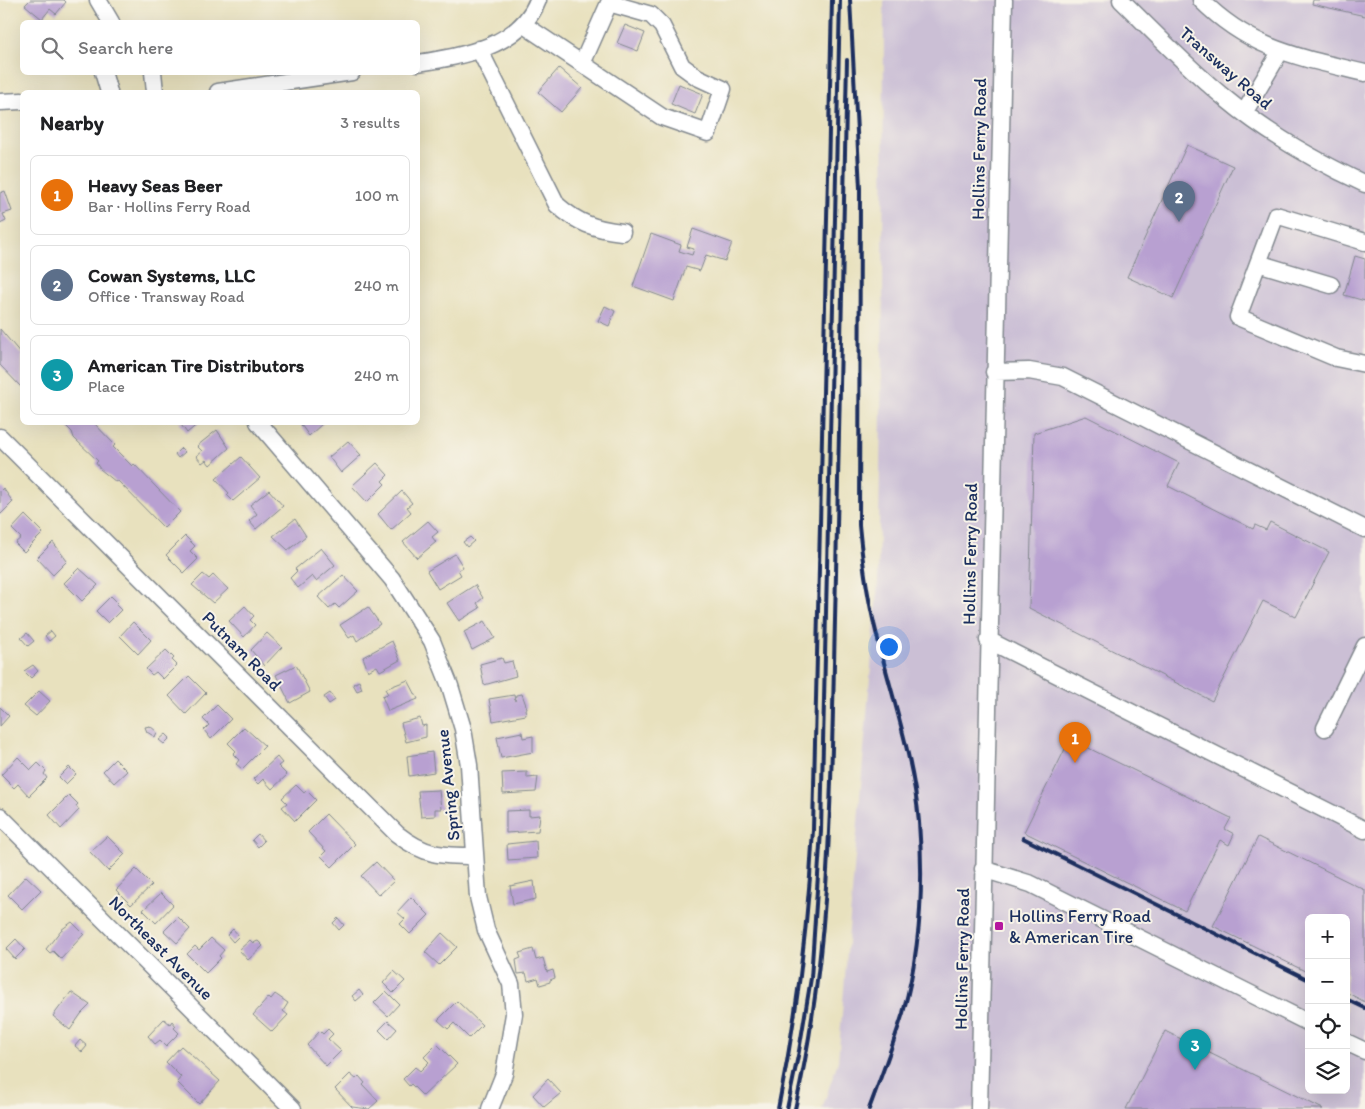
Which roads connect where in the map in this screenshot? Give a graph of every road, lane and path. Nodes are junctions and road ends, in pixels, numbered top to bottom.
1 (98, 0) edge
2 (538, 0) edge
3 (1004, 0) edge
4 (1121, 0) edge
5 (1201, 0) edge
6 (110, 20) edge
7 (524, 25) junction
8 (479, 49) junction
9 (1280, 52) junction
10 (420, 63) edge
11 (582, 64) junction
12 (1365, 73) edge
13 (104, 75) edge
14 (153, 75) edge
15 (341, 75) edge
16 (298, 87) edge
17 (108, 90) edge
18 (155, 90) edge
19 (250, 90) edge
20 (20, 101) edge
21 (0, 102) edge
22 (1244, 113) junction
23 (1365, 184) edge
24 (622, 232) dead end
25 (1365, 242) edge
26 (1258, 263) junction
27 (1331, 286) dead end
28 (1365, 364) edge
29 (994, 372) junction
30 (261, 425) edge
31 (0, 437) edge
32 (1365, 529) edge
33 (988, 640) junction
34 (1365, 646) edge
35 (1324, 728) dead end
36 (0, 816) edge
37 (1365, 830) edge
38 (475, 856) junction
39 (983, 870) junction
40 (1305, 1021) edge
41 (1350, 1044) edge
42 (1365, 1051) edge
43 (294, 1109) edge
44 (490, 1109) edge
45 (979, 1109) edge

1 - 6 street
2 - 7 street
3 - 29 street, Hollins Ferry Road
4 - 22 street, Transway Road
5 - 9 street
7 - 8 street
7 - 11 street
8 - 10 street
8 - 24 street
9 - 12 street
9 - 22 street
11 - 11 street
13 - 17 street
14 - 18 street
15 - 16 street
16 - 19 street
20 - 21 street
22 - 23 street, Transway Road
25 - 26 street
26 - 27 street
26 - 28 street
29 - 32 street
29 - 33 street, Hollins Ferry Road
30 - 38 street, Spring Avenue
31 - 38 street, Putnam Road
33 - 37 street
33 - 39 street, Hollins Ferry Road
34 - 35 street
36 - 43 street, Northeast Avenue
38 - 44 street, Spring Avenue
39 - 40 street
39 - 45 street, Hollins Ferry Road
41 - 42 street

